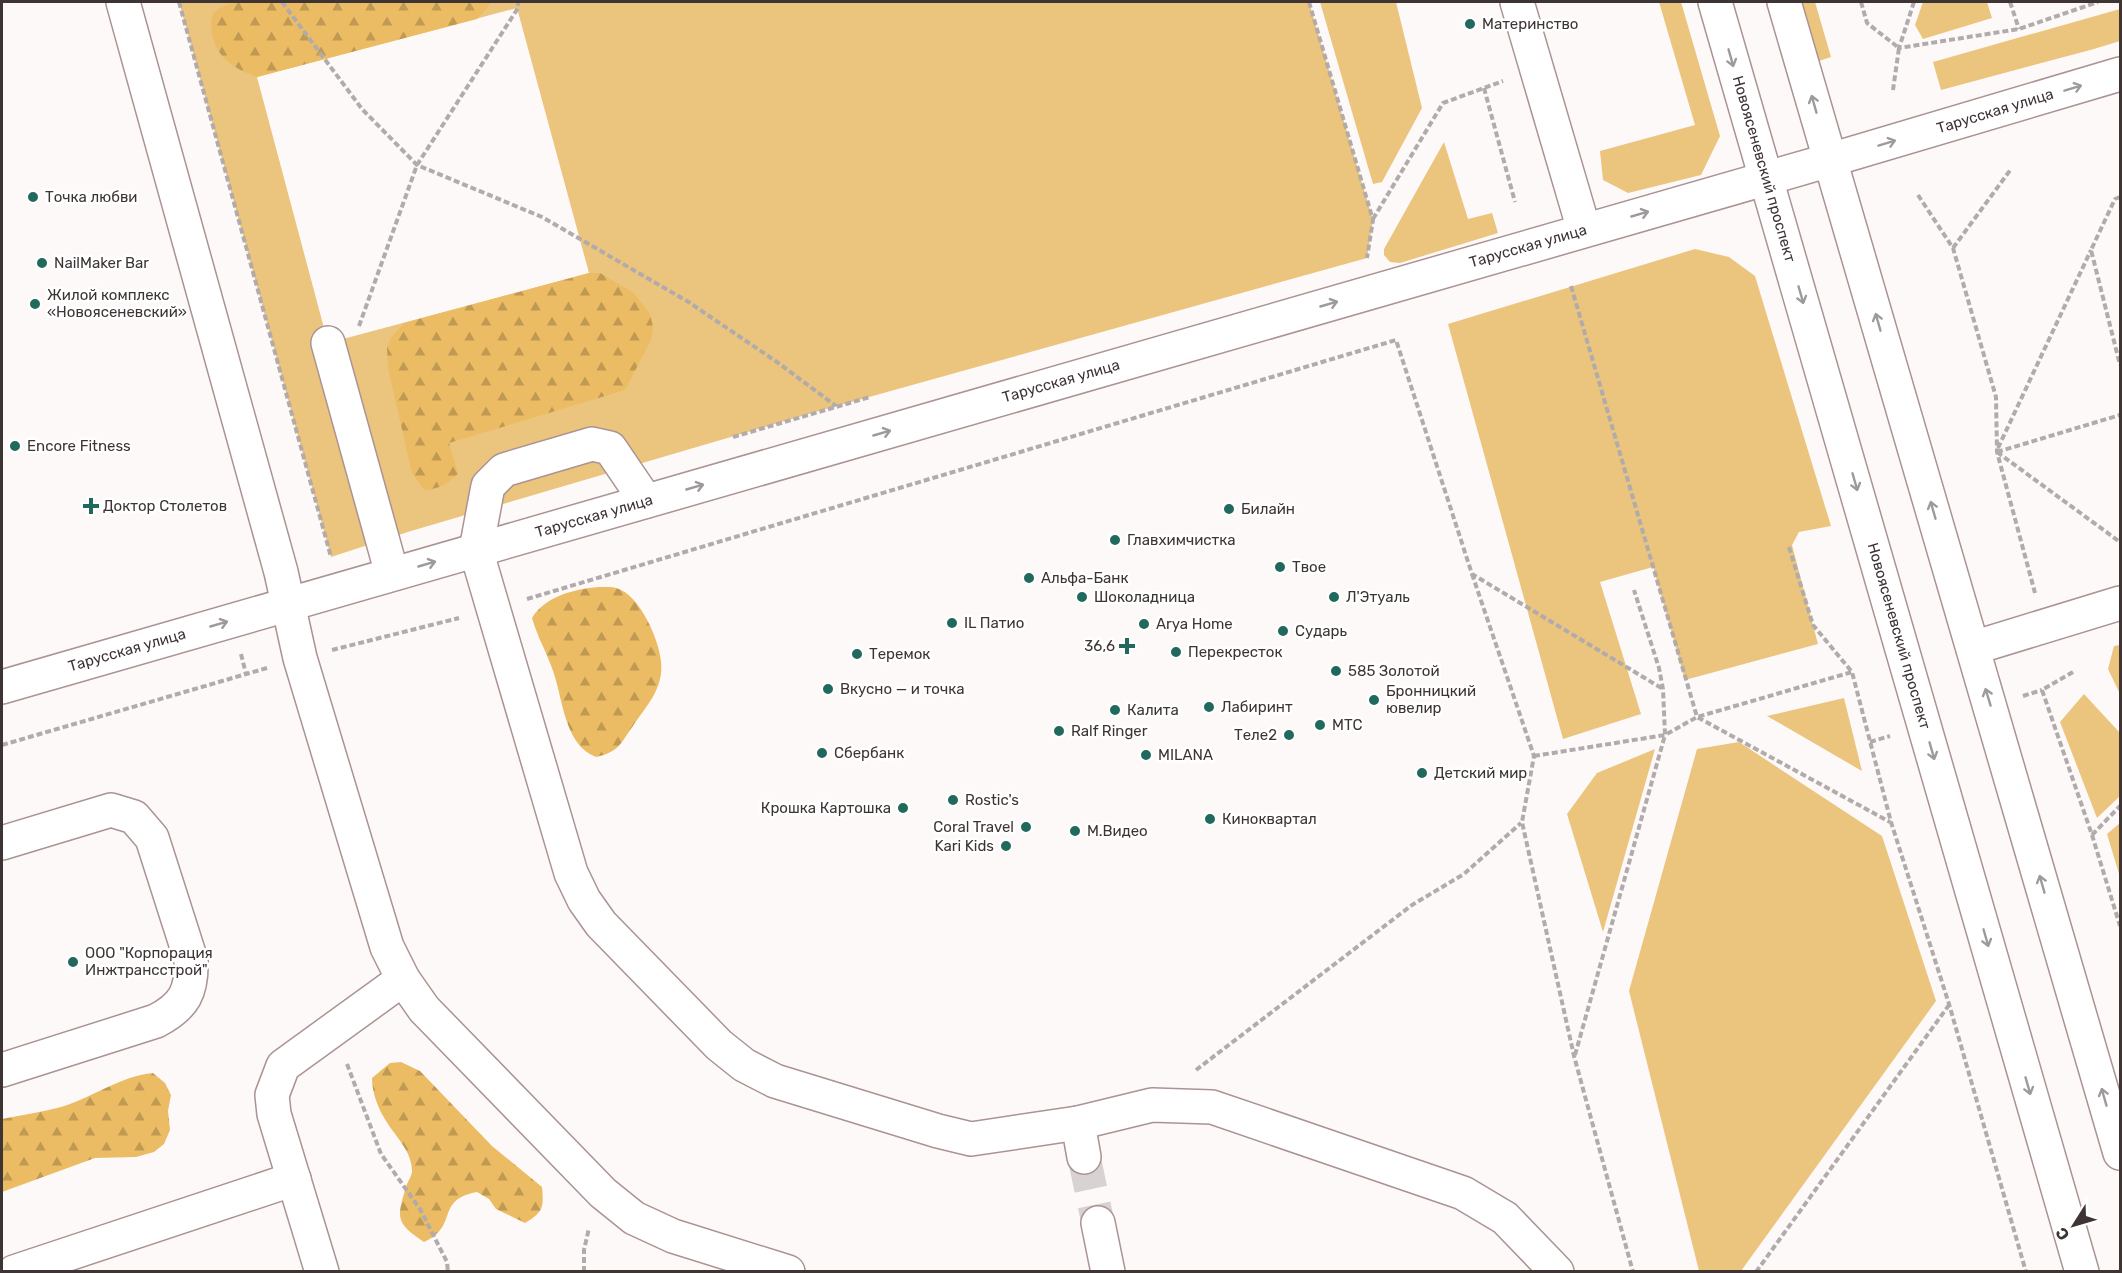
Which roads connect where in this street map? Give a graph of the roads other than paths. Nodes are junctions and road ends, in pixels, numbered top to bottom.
1 (123, 2) edge
2 (1517, 2) edge
3 (1715, 2) edge
4 (1784, 2) edge
5 (2121, 74) edge
6 (1830, 160) junction
7 (1767, 178) junction
8 (1584, 230) junction
9 (342, 339) road end
10 (646, 501) junction
11 (476, 550) junction
12 (392, 574) junction
13 (2121, 603) edge
14 (290, 604) junction
15 (1973, 648) junction
16 (2, 687) edge
17 (2, 843) edge
18 (403, 979) junction
19 (2, 1070) edge
20 (1078, 1123) junction
21 (2121, 1153) edge
22 (1084, 1157) tunnel mouth
23 (294, 1179) junction
24 (1098, 1223) tunnel mouth
25 (14, 1272) edge
26 (322, 1272) edge
27 (788, 1272) edge
28 (1108, 1272) edge
29 (1557, 1272) edge
30 (2082, 1272) edge

1 - 14 main road
2 - 8 main road
3 -> 7 main road, Новоясеневский проспект
6 -> 4 main road
6 -> 5 main road, Тарусская улица
6 - 7 main road, Тарусская улица
15 -> 6 main road
8 -> 7 main road, Тарусская улица
7 -> 30 main road, Новоясеневский проспект
10 -> 8 main road, Тарусская улица
9 - 12 main road
10 - 11 main road, Тарусская улица
10 - 11 main road
12 -> 11 main road, Тарусская улица
11 - 20 main road
12 - 14 main road, Тарусская улица
13 - 15 main road
16 -> 14 main road, Тарусская улица
14 - 18 main road
21 -> 15 main road
17 - 19 main road
18 - 23 main road
18 - 27 main road
20 - 22 main road
20 - 29 main road
23 - 25 main road
23 - 26 main road
24 - 28 main road

